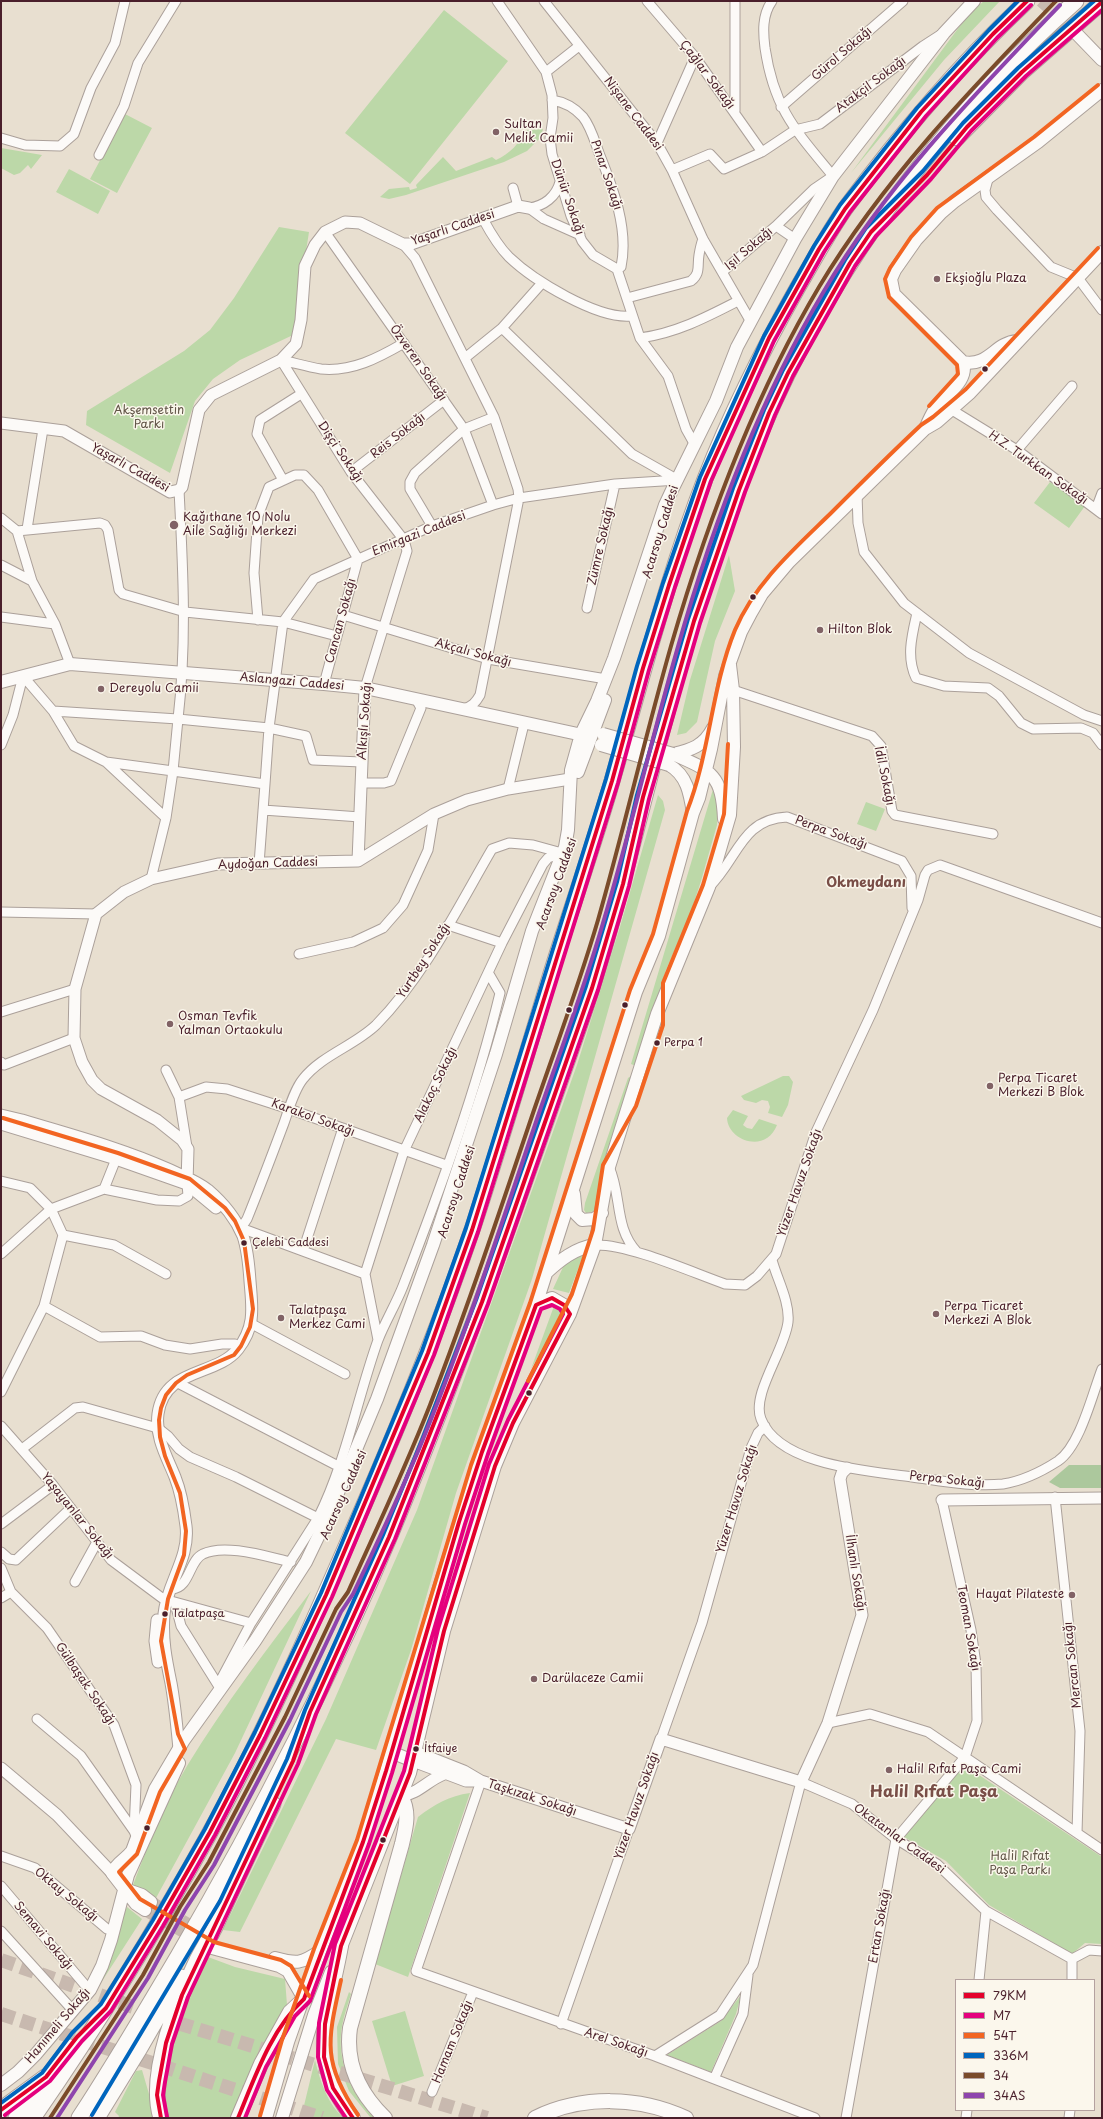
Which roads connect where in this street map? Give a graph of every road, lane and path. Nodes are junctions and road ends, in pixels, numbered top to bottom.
1 (124, 1) edge
2 (176, 1) edge
3 (497, 1) edge
4 (544, 1) edge
5 (647, 1) edge
6 (735, 1) edge
7 (772, 1) edge
8 (903, 1) edge
9 (974, 1) edge
10 (1027, 1) edge
11 (1076, 1) edge
12 (1102, 2) edge
13 (655, 6) edge
14 (1073, 30) tunnel mouth
15 (944, 32) junction
16 (579, 46) junction
17 (695, 57) junction
18 (1102, 60) edge
19 (546, 72) junction
20 (1102, 90) edge
21 (552, 100) junction
22 (781, 107) junction
23 (735, 112) junction
24 (795, 130) junction
25 (1, 138) edge
26 (657, 143) junction
27 (762, 152) junction
28 (99, 155) dead end
29 (672, 170) junction
30 (833, 176) junction
31 (988, 179) junction
32 (560, 182) junction
33 (513, 188) dead end
34 (524, 207) junction
35 (483, 218) junction
36 (776, 226) junction
37 (325, 232) junction
38 (871, 232) junction
39 (580, 235) junction
40 (703, 239) junction
41 (795, 239) junction
42 (403, 244) junction
43 (1102, 252) edge
44 (617, 269) junction
45 (722, 272) junction
46 (1078, 278) junction
47 (542, 283) junction
48 (627, 298) junction
49 (738, 301) junction
50 (1102, 310) edge
51 (632, 316) junction
52 (751, 322) junction
53 (502, 328) junction
54 (640, 338) junction
55 (1017, 341) junction
56 (404, 343) junction
57 (465, 358) junction
58 (281, 360) junction
59 (964, 362) junction
60 (1072, 386) dead end
61 (301, 394) junction
62 (444, 400) junction
63 (952, 410) junction
64 (494, 417) junction
65 (1, 423) edge
66 (43, 429) junction
67 (464, 429) junction
68 (925, 429) junction
69 (695, 445) junction
70 (1017, 450) junction
71 (351, 472) junction
72 (283, 480) junction
73 (678, 480) junction
74 (615, 484) junction
75 (179, 490) junction
76 (1102, 493) edge
77 (857, 494) junction
78 (519, 498) junction
79 (493, 504) junction
80 (1099, 512) edge
81 (2, 522) edge
82 (432, 526) junction
83 (27, 529) junction
84 (17, 531) junction
85 (404, 540) junction
86 (358, 559) junction
87 (1, 565) edge
88 (32, 581) junction
89 (588, 608) dead end
90 (185, 612) junction
91 (917, 613) junction
92 (343, 615) junction
93 (1, 617) edge
94 (258, 620) junction
95 (283, 622) junction
96 (55, 624) junction
97 (382, 627) junction
98 (337, 636) junction
99 (488, 659) junction
100 (70, 664) junction
101 (184, 673) junction
102 (23, 676) junction
103 (609, 679) junction
104 (274, 680) junction
105 (1, 682) edge
106 (324, 684) junction
107 (365, 688) junction
108 (727, 689) junction
109 (416, 699) junction
110 (463, 709) junction
111 (53, 711) junction
112 (178, 719) junction
113 (717, 719) junction
114 (1102, 721) edge
115 (524, 724) junction
116 (269, 728) junction
117 (594, 738) junction
118 (1, 745) edge
119 (1102, 745) edge
120 (671, 760) junction
121 (106, 762) junction
122 (362, 762) junction
123 (706, 770) junction
124 (173, 771) junction
125 (570, 779) junction
126 (361, 783) junction
127 (265, 784) junction
128 (508, 789) junction
129 (263, 810) junction
130 (693, 813) junction
131 (434, 814) junction
132 (360, 817) junction
133 (166, 818) junction
134 (724, 832) junction
135 (993, 834) dead end
136 (566, 854) junction
137 (358, 861) junction
138 (258, 864) junction
139 (151, 878) junction
140 (709, 888) junction
141 (1, 912) edge
142 (96, 914) junction
143 (911, 915) junction
144 (1102, 923) edge
145 (448, 925) junction
146 (502, 943) junction
147 (299, 954) dead end
148 (489, 974) junction
149 (75, 989) junction
150 (1, 1012) edge
151 (74, 1038) junction
152 (1, 1062) edge
153 (166, 1070) dead end
154 (179, 1097) junction
155 (289, 1109) junction
156 (1, 1115) edge
157 (1, 1124) edge
158 (343, 1128) junction
159 (188, 1148) junction
160 (404, 1151) junction
161 (116, 1158) junction
162 (446, 1165) junction
163 (609, 1167) junction
164 (1, 1181) edge
165 (187, 1181) junction
166 (575, 1181) junction
167 (104, 1189) junction
168 (51, 1208) junction
169 (602, 1213) junction
170 (235, 1228) junction
171 (63, 1235) junction
172 (595, 1245) junction
173 (303, 1251) junction
174 (638, 1253) junction
175 (1, 1254) edge
176 (772, 1260) junction
177 (166, 1274) dead end
178 (365, 1274) junction
179 (544, 1274) junction
180 (536, 1305) junction
181 (44, 1306) junction
182 (570, 1314) junction
183 (248, 1322) junction
184 (378, 1340) junction
185 (237, 1346) junction
186 (1102, 1369) edge
187 (345, 1374) dead end
188 (174, 1381) junction
189 (1, 1392) edge
190 (1, 1426) edge
191 (765, 1426) junction
192 (156, 1428) junction
193 (22, 1449) junction
194 (338, 1466) junction
195 (847, 1468) junction
196 (53, 1485) junction
197 (1055, 1497) junction
198 (1102, 1498) edge
199 (942, 1500) joint
200 (71, 1508) junction
201 (324, 1512) junction
202 (1, 1524) edge
203 (97, 1542) junction
204 (1, 1552) edge
205 (291, 1562) junction
206 (1, 1568) edge
207 (75, 1582) dead end
208 (172, 1589) junction
209 (11, 1592) junction
210 (1, 1598) edge
211 (168, 1600) junction
212 (251, 1624) junction
213 (310, 1712) junction
214 (37, 1718) dead end
215 (828, 1723) junction
216 (661, 1739) junction
217 (182, 1752) junction
218 (391, 1752) junction
219 (415, 1757) junction
220 (965, 1757) junction
221 (1, 1768) edge
222 (444, 1774) junction
223 (481, 1781) junction
224 (801, 1782) junction
225 (401, 1796) junction
226 (629, 1829) junction
227 (135, 1834) junction
228 (1077, 1834) junction
229 (896, 1839) junction
230 (1102, 1850) edge
231 (1, 1856) edge
232 (119, 1881) junction
233 (1, 1886) edge
234 (225, 1904) junction
235 (148, 1906) tunnel mouth
236 (986, 1911) junction
237 (1, 1931) edge
238 (109, 1931) junction
239 (341, 1946) junction
240 (320, 1951) junction
241 (1102, 1951) edge
242 (1072, 1959) junction
243 (748, 1973) junction
244 (979, 1979) edge
245 (1072, 1979) edge
246 (88, 1988) junction
247 (473, 1992) junction
248 (304, 1999) junction
249 (71, 2008) junction
250 (106, 2008) junction
251 (560, 2024) junction
252 (655, 2056) junction
253 (46, 2077) junction
254 (1, 2078) edge
255 (714, 2079) junction
256 (1, 2085) edge
257 (432, 2092) dead end
258 (1, 2110) edge
259 (16, 2118) edge
260 (33, 2118) edge
261 (79, 2118) edge
262 (97, 2118) edge
263 (161, 2118) edge
264 (238, 2118) edge
265 (266, 2118) edge
266 (282, 2118) edge
267 (353, 2118) edge
268 (385, 2118) edge
269 (535, 2118) edge
270 (686, 2118) edge
271 (815, 2118) edge
272 (846, 2118) edge

1 - 25 street
2 - 28 street
3 - 19 street, Dünür Sokağı
4 - 16 street, Nişane Caddesi
5 - 13 street, Çağlar Sokağı
6 - 23 street
7 - 22 street
8 - 22 street, Gürol Sokağı
9 - 15 main road, Acarsoy Caddesi
10 - 250 highway
11 - 38 highway
12 - 38 highway
13 - 17 street, Çağlar Sokağı
14 - 18 main road
15 - 24 street, Atakçil Sokağı
15 - 30 main road, Acarsoy Caddesi
16 - 19 street
16 - 26 street, Nişane Caddesi
17 - 23 street, Çağlar Sokağı
17 - 26 street
19 - 21 street, Dünür Sokağı
20 - 31 main road
21 - 32 street, Dünür Sokağı
21 - 44 street, Pınar Sokağı
22 - 24 street
23 - 27 street, Çağlar Sokağı
24 - 27 street
24 - 30 street
26 - 29 street, Nişane Caddesi
27 - 29 street
29 - 40 street, Nişane Caddesi
30 - 36 street, Işıl Sokağı
30 - 41 main road, Acarsoy Caddesi
31 - 46 street
31 - 59 main road
32 - 34 street
32 - 39 street, Dünür Sokağı
33 - 34 street
34 - 35 street, Yaşarlı Caddesi
34 - 39 street
35 - 42 street, Yaşarlı Caddesi
35 - 47 street
36 - 41 street, Işıl Sokağı
36 - 45 street, Işıl Sokağı
37 - 42 street, Yaşarlı Caddesi
37 - 56 street, Özveren Sokağı
37 - 58 street, Yaşarlı Caddesi
38 - 213 highway
39 - 44 street, Dünür Sokağı
40 - 45 street, Nişane Caddesi
40 - 48 street
41 - 52 main road, Acarsoy Caddesi
42 - 57 street
43 - 46 main road
44 - 48 street
45 - 49 street, Nişane Caddesi
46 - 50 street
46 - 55 main road
47 - 51 street
47 - 53 street
48 - 51 street
49 - 52 street, Nişane Caddesi
49 - 54 street
51 - 54 street
52 - 69 main road, Acarsoy Caddesi
53 - 57 street
53 - 73 street
54 - 69 street
55 - 59 main road
55 - 63 main road
56 - 58 street
56 - 62 street, Özveren Sokağı
57 - 64 street
58 - 61 street, Dişçi Sokağı
58 - 75 street, Yaşarlı Caddesi
59 - 68 main road
60 - 70 street
61 - 71 street, Dişçi Sokağı
61 - 72 street
62 - 67 street, Özveren Sokağı
62 - 71 street, Reis Sokağı
63 - 68 main road
63 - 70 street, H.Z. Turkkan Sokağı
64 - 67 street
64 - 78 street
65 - 66 street, Yaşarlı Caddesi
66 - 75 street, Yaşarlı Caddesi
66 - 83 street
67 - 79 street, Özveren Sokağı
67 - 82 street
68 - 77 main road
69 - 73 main road, Acarsoy Caddesi
70 - 80 street, H.Z. Turkkan Sokağı
71 - 85 street, Dişçi Sokağı
72 - 86 street
72 - 94 street
73 - 74 street, Emirgazi Caddesi
73 - 103 main road, Acarsoy Caddesi
74 - 78 street, Emirgazi Caddesi
74 - 89 street, Zümre Sokağı
75 - 90 street
76 - 80 street
77 - 91 street
77 - 108 main road
78 - 79 street, Emirgazi Caddesi
78 - 99 street
79 - 82 street, Emirgazi Caddesi
81 - 84 street
82 - 85 street, Emirgazi Caddesi
83 - 84 street
83 - 90 street
84 - 88 street
85 - 86 street, Emirgazi Caddesi
85 - 97 street, Alkışlı Sokağı
86 - 92 street, Cancan Sokağı
86 - 95 street, Emirgazi Caddesi
87 - 88 street
88 - 96 street
90 - 94 street
90 - 101 street
91 - 114 street
91 - 119 street
92 - 97 street, Akçalı Sokağı
92 - 98 street, Cancan Sokağı
93 - 96 street
94 - 95 street
95 - 98 street
95 - 104 street
96 - 100 street
97 - 99 street, Akçalı Sokağı
97 - 107 street, Alkışlı Sokağı
98 - 106 street, Cancan Sokağı
99 - 103 street, Akçalı Sokağı
99 - 110 street
100 - 101 main road, Aslangazi Caddesi
100 - 102 main road, Aslangazi Caddesi
101 - 104 main road, Aslangazi Caddesi
101 - 112 street
102 - 105 main road, Aslangazi Caddesi
102 - 111 street
102 - 118 street
103 - 117 main road, Acarsoy Caddesi
104 - 106 main road, Aslangazi Caddesi
104 - 116 street
106 - 107 main road, Aslangazi Caddesi
107 - 109 main road, Aslangazi Caddesi
107 - 122 street, Alkışlı Sokağı
108 - 113 main road
108 - 134 main road
108 - 135 street, İdil Sokağı
109 - 110 main road, Aslangazi Caddesi
109 - 126 street
110 - 115 main road, Aslangazi Caddesi
111 - 112 street
111 - 121 street
112 - 116 street
112 - 124 street
113 - 120 main road
113 - 123 main road
115 - 117 main road, Aslangazi Caddesi
115 - 128 street
116 - 122 street
116 - 127 street
117 - 120 main road, Aslangazi Caddesi, bridge
117 - 125 main road, Acarsoy Caddesi
117 - 136 main road, Acarsoy Caddesi
120 - 123 main road, Aslangazi Caddesi
120 - 130 main road
121 - 124 street
121 - 133 street
122 - 126 street, Alkışlı Sokağı
123 - 130 main road
123 - 134 main road
124 - 127 street
124 - 133 street
125 - 128 street
125 - 136 main road, Acarsoy Caddesi
126 - 132 street, Alkışlı Sokağı
127 - 129 street
128 - 131 street
129 - 132 street
129 - 138 street
130 - 166 main road
131 - 137 street
131 - 147 street
132 - 137 street, Alkışlı Sokağı
133 - 139 street
134 - 140 main road
136 - 145 street, Yurtbey Sokağı
136 - 146 street, Alakoç Sokağı
136 - 201 main road, Acarsoy Caddesi
136 - 217 main road, Acarsoy Caddesi
137 - 138 street, Aydoğan Caddesi
138 - 139 street, Aydoğan Caddesi
139 - 142 street, Aydoğan Caddesi
140 - 143 street, Perpa Sokağı
140 - 163 main road
141 - 142 street
142 - 149 street
143 - 144 street
143 - 176 street, Yüzer Havuz Sokağı
145 - 146 street
145 - 155 street, Yurtbey Sokağı
146 - 148 street, Alakoç Sokağı
148 - 160 street, Alakoç Sokağı
148 - 162 street
149 - 150 street
149 - 151 street
151 - 152 street
151 - 159 street
153 - 154 street
154 - 155 street, Karakol Sokağı
154 - 159 street
155 - 158 street, Karakol Sokağı
155 - 170 street, Yurtbey Sokağı
156 - 165 street
157 - 161 street
158 - 160 street, Karakol Sokağı
158 - 173 street
159 - 165 street
160 - 162 street, Karakol Sokağı
160 - 178 street, Alakoç Sokağı
161 - 165 street
161 - 167 street
162 - 184 street
163 - 169 main road
163 - 174 street
164 - 168 street
165 - 167 street
165 - 170 street
166 - 169 main road
166 - 179 main road
167 - 168 street
168 - 171 street
168 - 175 street
169 - 172 main road
170 - 173 street
170 - 183 street
171 - 177 street
171 - 181 street
172 - 174 street
172 - 179 main road
172 - 182 main road
173 - 178 street
174 - 176 street
176 - 191 street
178 - 184 street, Alakoç Sokağı
179 - 180 main road
180 - 182 main road
180 - 218 main road
181 - 185 street
181 - 189 street
182 - 219 main road
183 - 185 street
183 - 187 street
184 - 194 street
185 - 188 street
186 - 195 street, Perpa Sokağı
188 - 192 street
188 - 194 street
190 - 193 street, Yaşayanlar Sokağı
191 - 195 street, Perpa Sokağı
191 - 216 street, Yüzer Havuz Sokağı
192 - 193 street
192 - 201 street
192 - 208 street
192 - 211 street
193 - 196 street, Yaşayanlar Sokağı
194 - 201 street
195 - 215 street, İlhanlı Sokağı
196 - 200 street, Yaşayanlar Sokağı
196 - 202 street
197 - 198 street
197 - 199 street
197 - 228 street, Mercan Sokağı
199 - 220 street, Teoman Sokağı
200 - 203 street, Yaşayanlar Sokağı
200 - 204 street
201 - 205 street
201 - 217 main road, Acarsoy Caddesi
203 - 207 street
203 - 211 street, Yaşayanlar Sokağı
205 - 208 street
205 - 212 street
206 - 209 street, Gülbaşak Sokağı
208 - 211 street
209 - 210 street
209 - 227 street, Gülbaşak Sokağı
211 - 212 street
211 - 212 street
211 - 217 street
213 - 234 highway
213 - 261 highway
214 - 227 street
215 - 220 street
215 - 224 street, İlhanlı Sokağı
216 - 224 street, Okatanlar Caddesi
216 - 226 street, Yüzer Havuz Sokağı
217 - 227 main road, Acarsoy Caddesi
217 - 232 main road, Acarsoy Caddesi
218 - 219 main road
218 - 240 main road
219 - 222 street, Taşkızak Sokağı
219 - 223 street
219 - 225 main road
220 - 228 street
220 - 229 street, Ertan Sokağı
221 - 232 street
222 - 223 street, Taşkızak Sokağı
222 - 225 street
223 - 226 street, Taşkızak Sokağı
223 - 247 street, Arel Sokağı
224 - 229 street, Okatanlar Caddesi
224 - 243 street
225 - 239 main road
225 - 268 main road
226 - 251 street, Yüzer Havuz Sokağı
227 - 232 main road, Acarsoy Caddesi
228 - 230 street
229 - 236 street, Okatanlar Caddesi
229 - 272 street, Ertan Sokağı
231 - 238 street, Oktay Sokağı
232 - 235 main road
232 - 238 main road, Hanımeli Sokağı
233 - 246 street, Semavi Sokağı
234 - 262 highway
234 - 263 highway
236 - 242 street, Okatanlar Caddesi
236 - 244 street
237 - 249 street
238 - 246 main road, Hanımeli Sokağı
239 - 266 main road
239 - 267 main road
240 - 248 main road
240 - 248 main road
241 - 242 street
242 - 245 street
243 - 252 street
243 - 255 street
246 - 249 main road, Hanımeli Sokağı
247 - 251 street, Arel Sokağı
247 - 257 street, Hamam Sokağı
248 - 264 main road
248 - 265 main road
249 - 254 main road, Hanımeli Sokağı
249 - 256 main road, Hanımeli Sokağı
250 - 253 highway
250 - 260 highway
251 - 252 street, Arel Sokağı
252 - 255 street, Arel Sokağı
253 - 258 highway
253 - 259 highway
255 - 271 street, Arel Sokağı
269 - 270 main road

